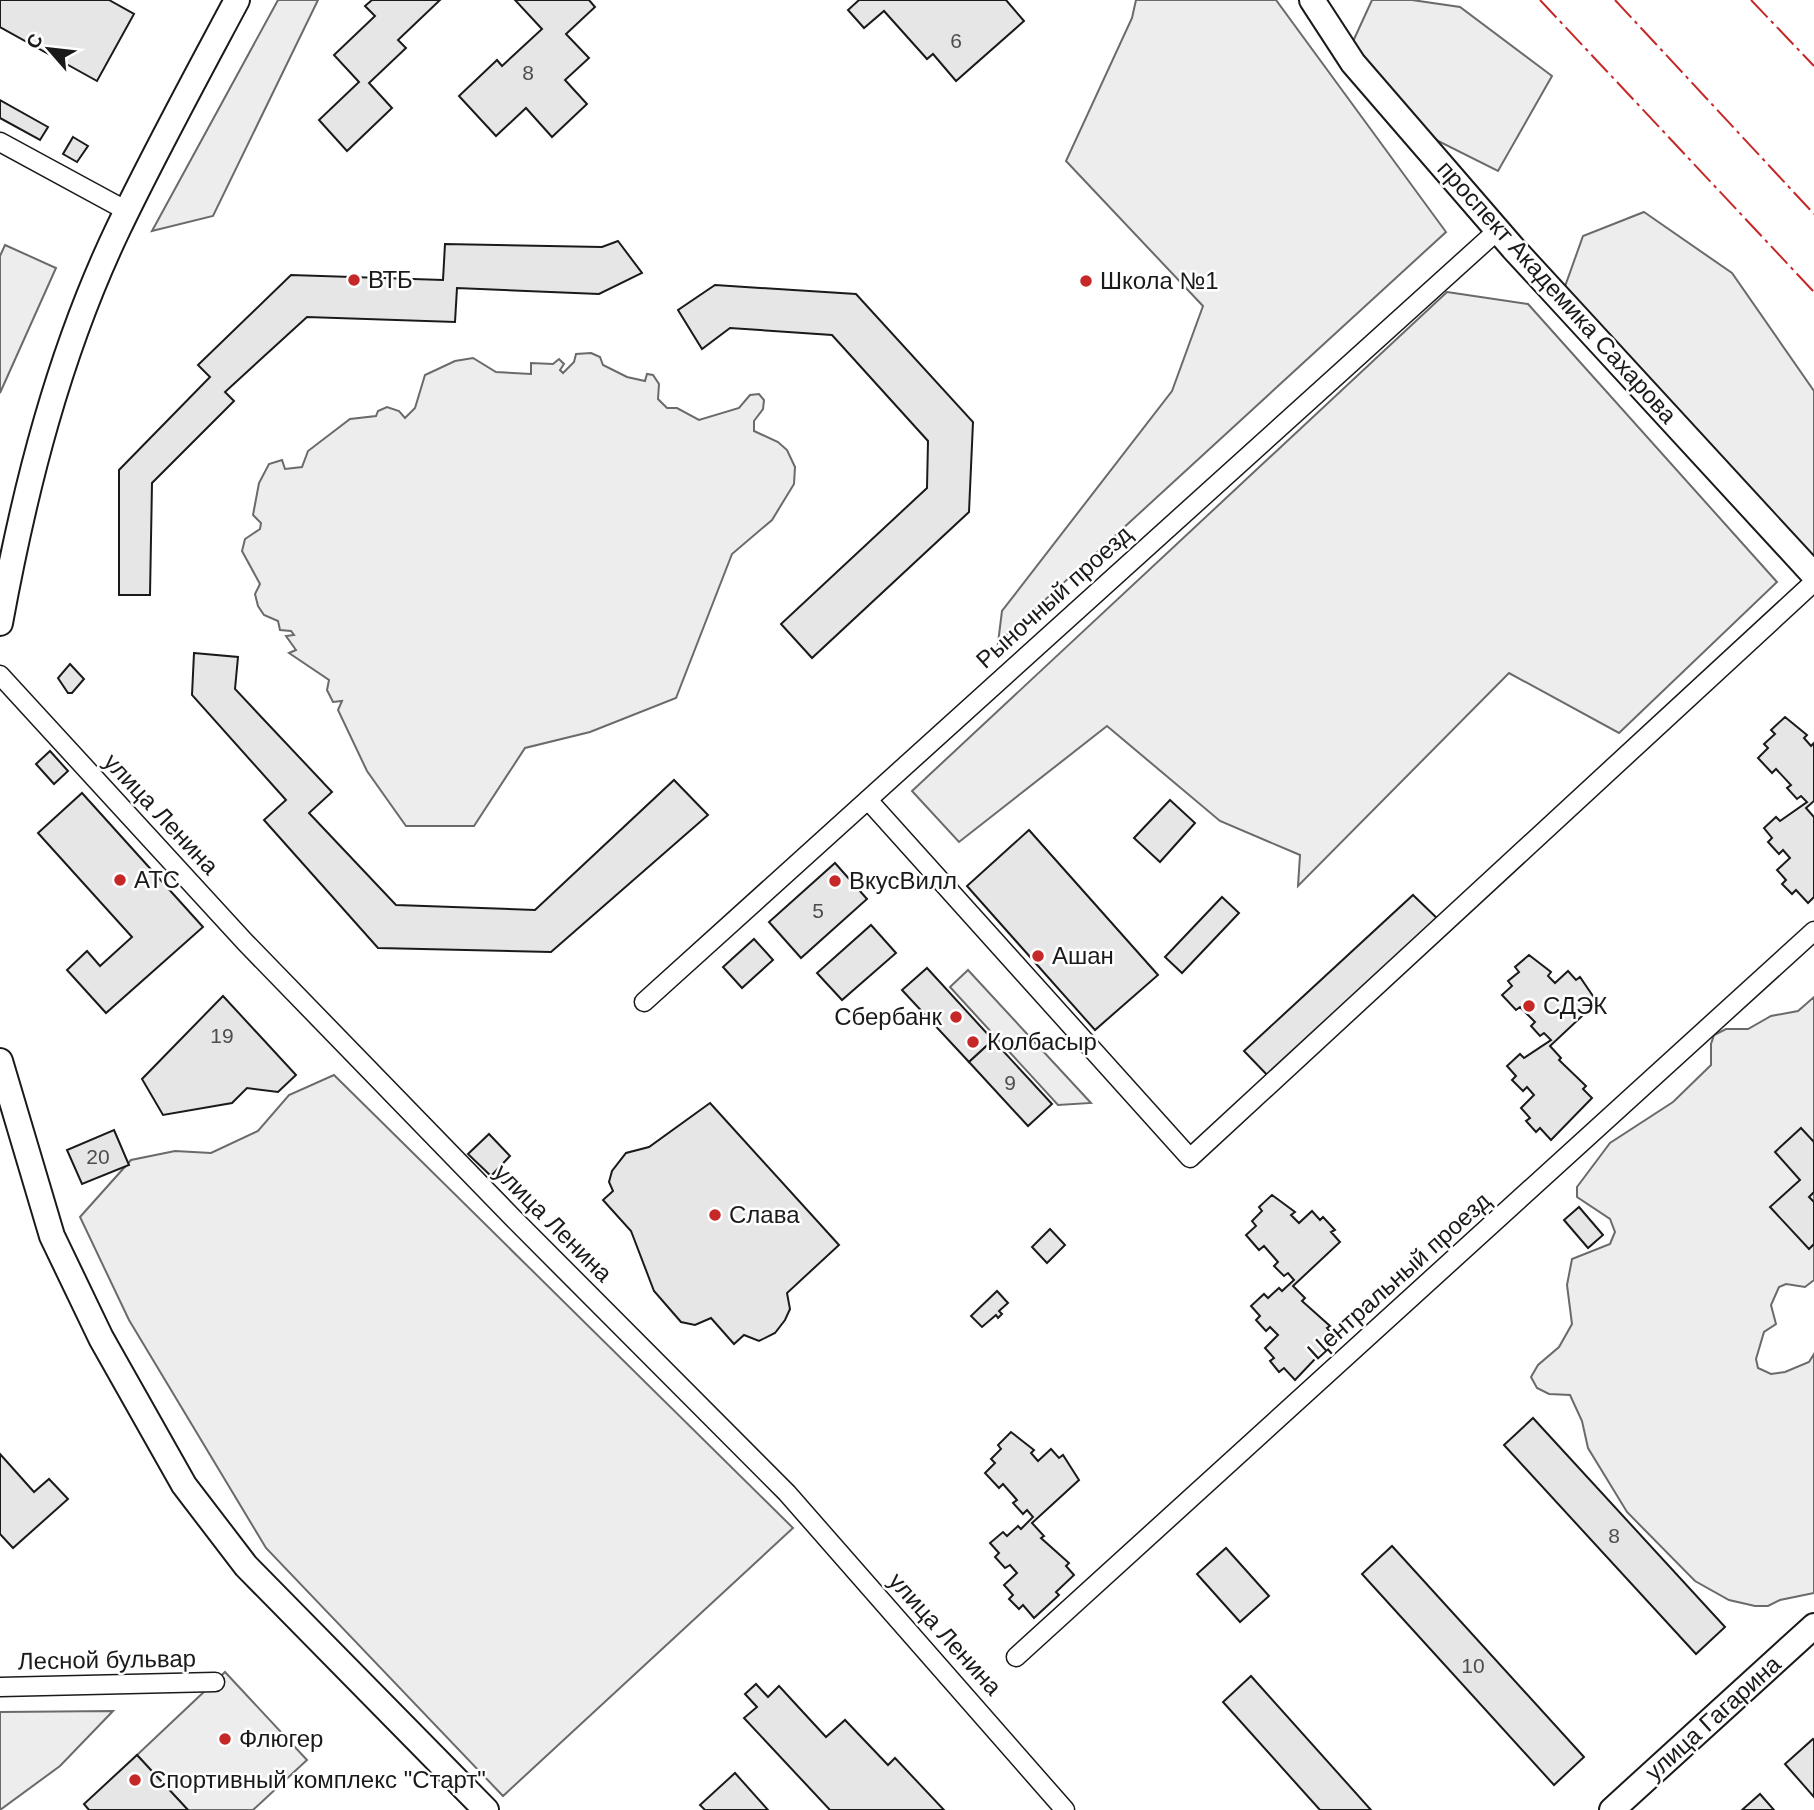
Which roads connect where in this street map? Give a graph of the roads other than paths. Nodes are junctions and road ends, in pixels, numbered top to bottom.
1 (237, 0) edge
2 (1312, 0) edge
3 (0, 142) edge
4 (127, 211) junction
5 (1498, 229) junction
6 (1814, 575) edge
7 (1814, 582) edge
8 (0, 623) edge
9 (0, 676) edge
10 (868, 800) junction
11 (1814, 931) edge
12 (644, 1002) dead end
13 (1, 1070) edge
14 (1814, 1626) edge
15 (1016, 1657) dead end
16 (215, 1682) dead end
17 (0, 1687) edge
18 (486, 1810) edge
19 (1065, 1810) edge
20 (1612, 1810) edge

1 - 4 street
2 - 5 street, проспект Академика Сахарова
3 - 4 street
4 - 8 street
5 - 6 street, проспект Академика Сахарова
5 - 10 street, Рыночный проезд
7 - 10 street
9 - 19 street, улица Ленина
10 - 12 street, Рыночный проезд
11 - 15 street, Центральный проезд
13 - 18 street
14 - 20 street, улица Гагарина
16 - 17 street, Лесной бульвар

